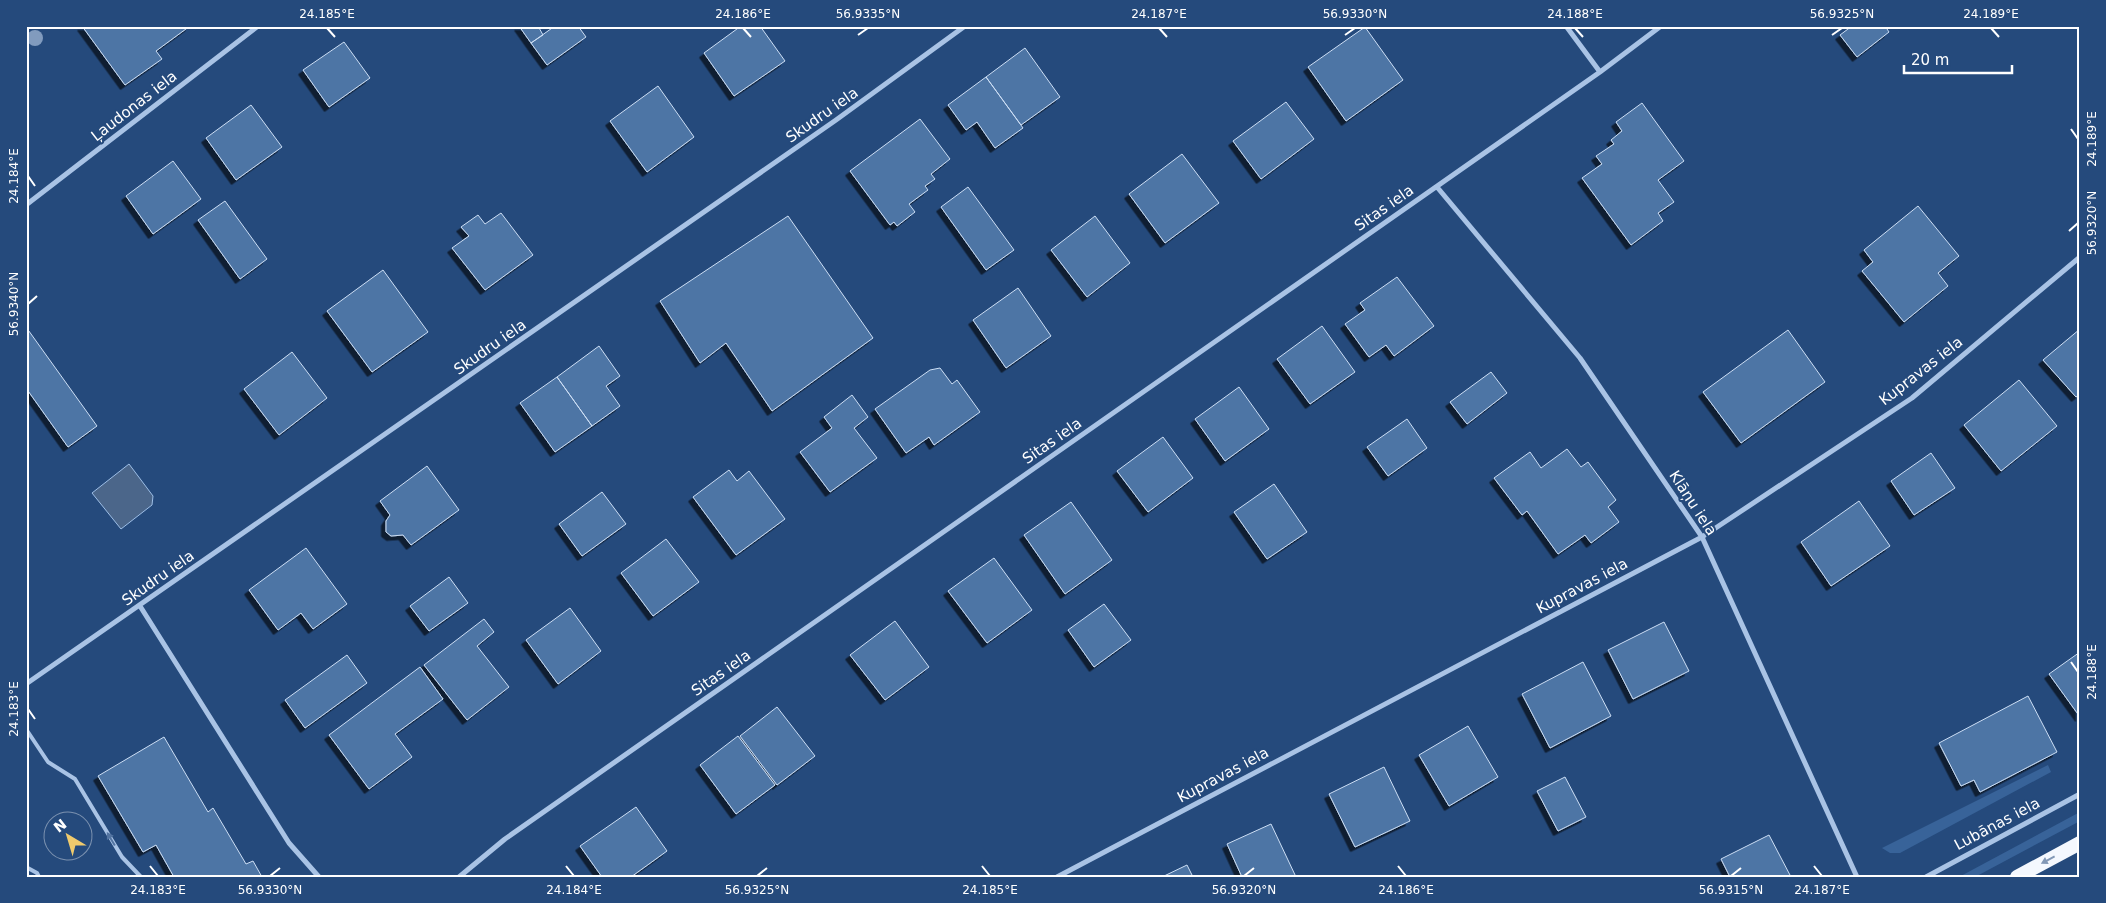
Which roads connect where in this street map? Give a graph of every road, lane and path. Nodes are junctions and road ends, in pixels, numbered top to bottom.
1 (258, 26) edge
2 (966, 26) edge
3 (1566, 26) edge
4 (1661, 26) edge
5 (1600, 72) junction
6 (1437, 187) junction
7 (26, 205) edge
8 (2080, 257) edge
9 (1702, 537) junction
10 (140, 606) junction
11 (26, 684) edge
12 (26, 729) edge
13 (2080, 794) edge
14 (2080, 843) edge
15 (26, 867) edge
16 (39, 877) edge
17 (141, 877) edge
18 (319, 877) edge
19 (459, 877) edge
20 (1057, 877) edge
21 (1857, 877) edge
22 (1926, 877) edge
23 (2017, 877) edge

1 - 7 street, Ļaudonas iela
2 - 10 street, Skudru iela
3 - 5 street
4 - 5 street, Sitas iela
5 - 6 street, Sitas iela
6 - 9 street, Klāņu iela
6 - 19 street, Sitas iela
8 - 9 street, Kupravas iela
9 - 20 street, Kupravas iela
9 - 21 street, Klāņu iela
10 - 11 street, Skudru iela
10 - 18 street
17 -> 12 lane
13 - 22 street, Lubānas iela
14 -> 23 highway
15 - 16 lane

